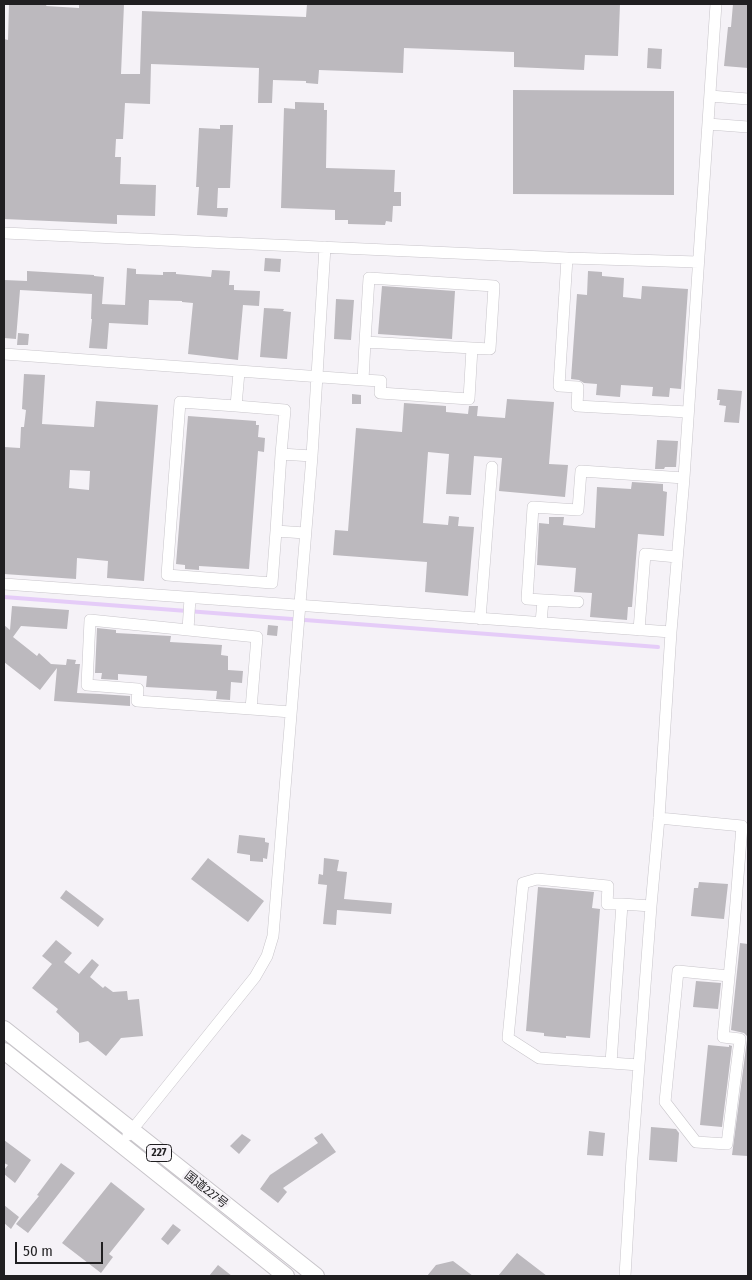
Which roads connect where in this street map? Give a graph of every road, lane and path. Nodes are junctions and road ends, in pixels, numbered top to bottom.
1 (716, 4) edge
2 (710, 96) junction
3 (748, 99) edge
4 (708, 124) junction
5 (748, 127) edge
6 (4, 233) edge
7 (325, 247) junction
8 (567, 258) junction
9 (698, 262) junction
10 (365, 342) junction
11 (472, 348) junction
12 (4, 354) edge
13 (239, 372) junction
14 (316, 378) junction
15 (363, 380) junction
16 (236, 406) junction
17 (688, 412) junction
18 (282, 454) junction
19 (312, 456) junction
20 (492, 467) dead end
21 (684, 478) junction
22 (276, 530) junction
23 (305, 533) junction
24 (677, 557) junction
25 (4, 584) edge
26 (543, 600) junction
27 (190, 602) junction
28 (578, 602) dead end
29 (298, 615) junction
30 (480, 619) junction
31 (541, 623) junction
32 (189, 625) junction
33 (639, 630) junction
34 (671, 632) junction
35 (251, 709) junction
36 (291, 712) junction
37 (659, 818) junction
38 (622, 904) junction
39 (651, 906) junction
40 (729, 976) junction
41 (4, 1029) edge
42 (4, 1051) edge
43 (611, 1063) junction
44 (639, 1065) junction
45 (132, 1130) junction
46 (120, 1144) junction
47 (286, 1276) edge
48 (316, 1276) edge
49 (626, 1276) edge

1 - 2 street
2 - 3 street
2 - 4 street
4 - 5 street
4 - 9 street
6 - 7 street
7 - 8 street
7 - 14 street
8 - 9 street
8 - 17 street
9 - 17 street
10 - 11 street
10 - 11 street
10 - 15 street
11 - 15 street
12 - 13 street
13 - 14 street
13 - 16 street
14 - 15 street
14 - 19 street
16 - 18 street
16 - 22 street
17 - 21 street
18 - 19 street
18 - 22 street
19 - 23 street
20 - 30 street
21 - 24 street
21 - 26 street
22 - 23 street
23 - 29 street
24 - 33 street
24 - 34 street
25 - 27 street
26 - 28 street
26 - 31 street
27 - 29 street
27 - 32 street
29 - 30 street
29 - 36 street
30 - 31 street
31 - 33 street
32 - 35 street
32 - 35 street
33 - 34 street
34 - 37 street
35 - 36 street
36 - 45 street
37 - 39 street
37 - 40 street
38 - 39 street
38 - 43 street
38 - 43 street
39 - 44 street
40 - 40 street
41 - 45 highway, 国道227号 / 227
42 - 46 highway, 国道227号 / 227
43 - 44 street
44 - 49 street
45 - 46 street
45 - 48 highway, 国道227号 / 227
46 - 47 highway, 国道227号 / 227

